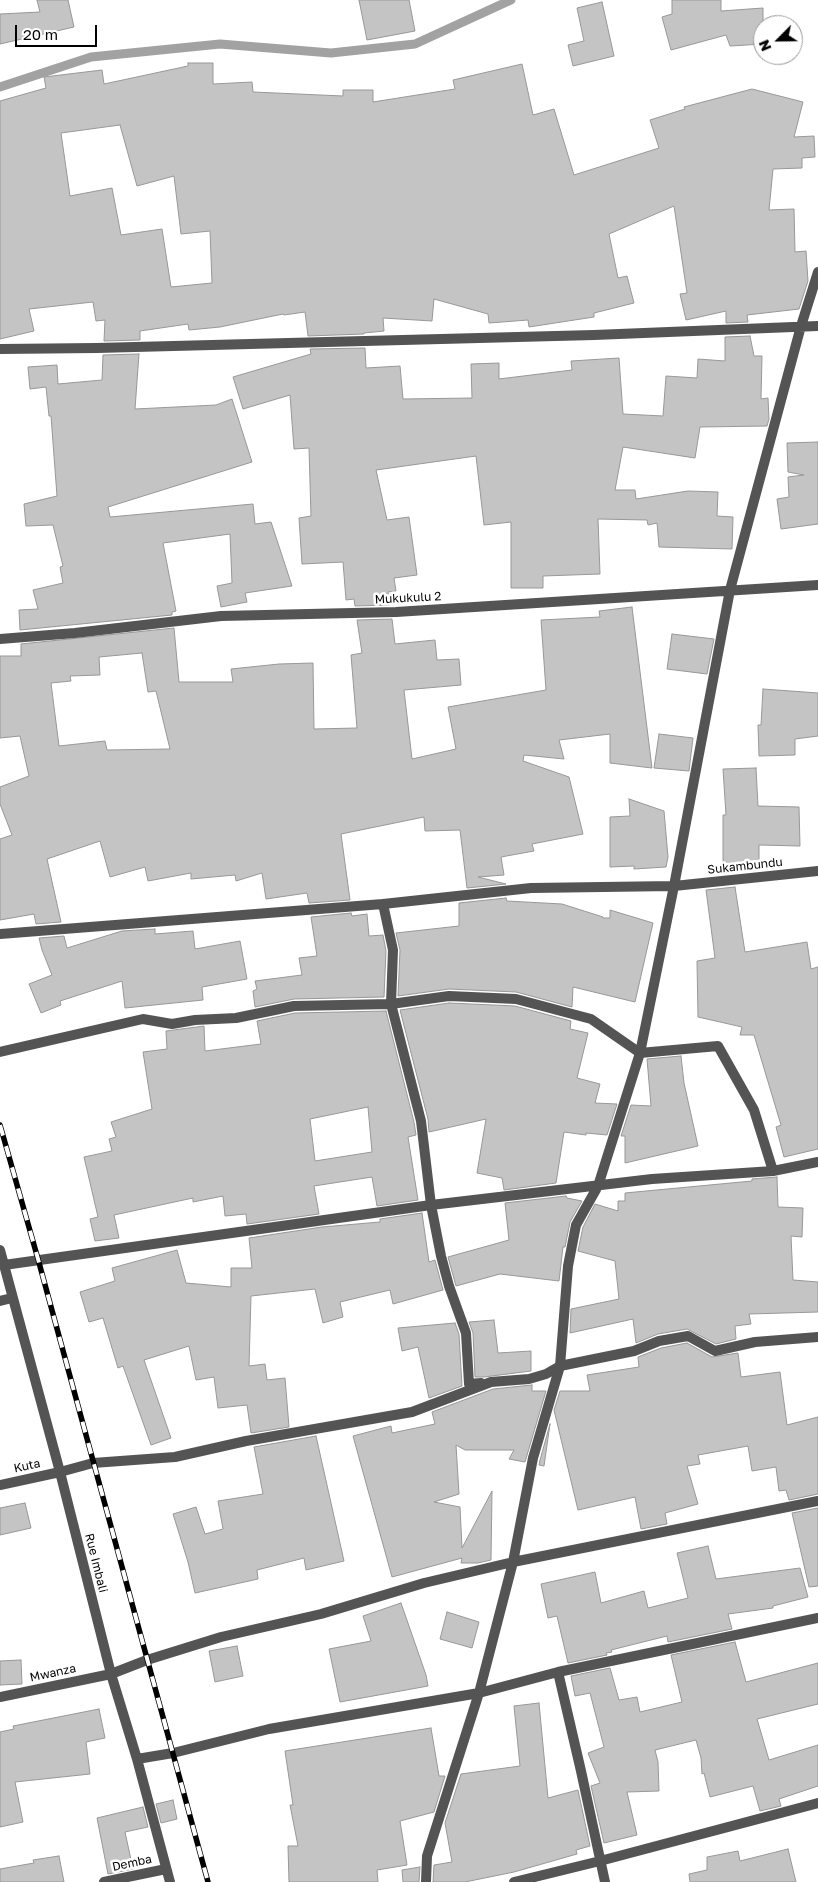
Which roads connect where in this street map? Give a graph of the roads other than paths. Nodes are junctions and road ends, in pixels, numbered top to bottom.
1 (818, 272) edge
2 (801, 326) junction
3 (818, 326) edge
4 (0, 349) edge
5 (818, 585) edge
6 (730, 590) junction
7 (0, 638) edge
8 (818, 871) edge
9 (674, 886) junction
10 (383, 904) junction
11 (0, 934) edge
12 (391, 1004) junction
13 (0, 1052) edge
14 (640, 1053) junction
15 (818, 1162) edge
16 (773, 1171) junction
17 (598, 1186) junction
18 (431, 1205) junction
19 (0, 1250) edge
20 (4, 1265) junction
21 (12, 1298) junction
22 (0, 1301) edge
23 (818, 1337) edge
24 (560, 1366) junction
25 (491, 1382) junction
26 (60, 1472) junction
27 (0, 1485) edge
28 (818, 1501) edge
29 (514, 1562) junction
30 (818, 1618) edge
31 (558, 1672) junction
32 (111, 1674) junction
33 (479, 1693) junction
34 (0, 1697) edge
35 (137, 1759) junction
36 (818, 1803) edge
37 (600, 1861) junction
38 (166, 1869) junction
39 (104, 1882) edge
40 (170, 1882) edge
41 (426, 1882) edge
42 (514, 1882) edge
43 (605, 1882) edge

1 - 2 street
2 - 3 street
2 - 4 street
2 - 6 street
5 - 6 street, Mukukulu 2
6 - 7 street, Mukukulu 2
6 - 9 street
8 - 9 street, Sukambundu
9 - 10 street, Sukambundu
9 - 14 street
10 - 11 street, Sukambundu
10 - 12 street
12 - 13 street
12 - 14 street
12 - 18 street
14 - 16 street
14 - 17 street
15 - 16 street
16 - 17 street
17 - 18 street
17 - 24 street
18 - 20 street
18 - 25 street
19 - 20 street, Rue Imbali
20 - 21 street, Rue Imbali
21 - 22 street
21 - 26 street, Rue Imbali
23 - 24 street
24 - 25 street
24 - 29 street
25 - 26 street, Kuta
26 - 27 street, Kuta
26 - 32 street, Rue Imbali
28 - 29 street, Mwanza
29 - 32 street, Mwanza
29 - 33 street
30 - 31 street
31 - 33 street
31 - 37 street
32 - 34 street, Mwanza
32 - 35 street, Rue Imbali
33 - 35 street
33 - 41 street
35 - 38 street, Rue Imbali
36 - 37 street
37 - 42 street
37 - 43 street
38 - 39 street, Demba
38 - 40 street, Rue Imbali

